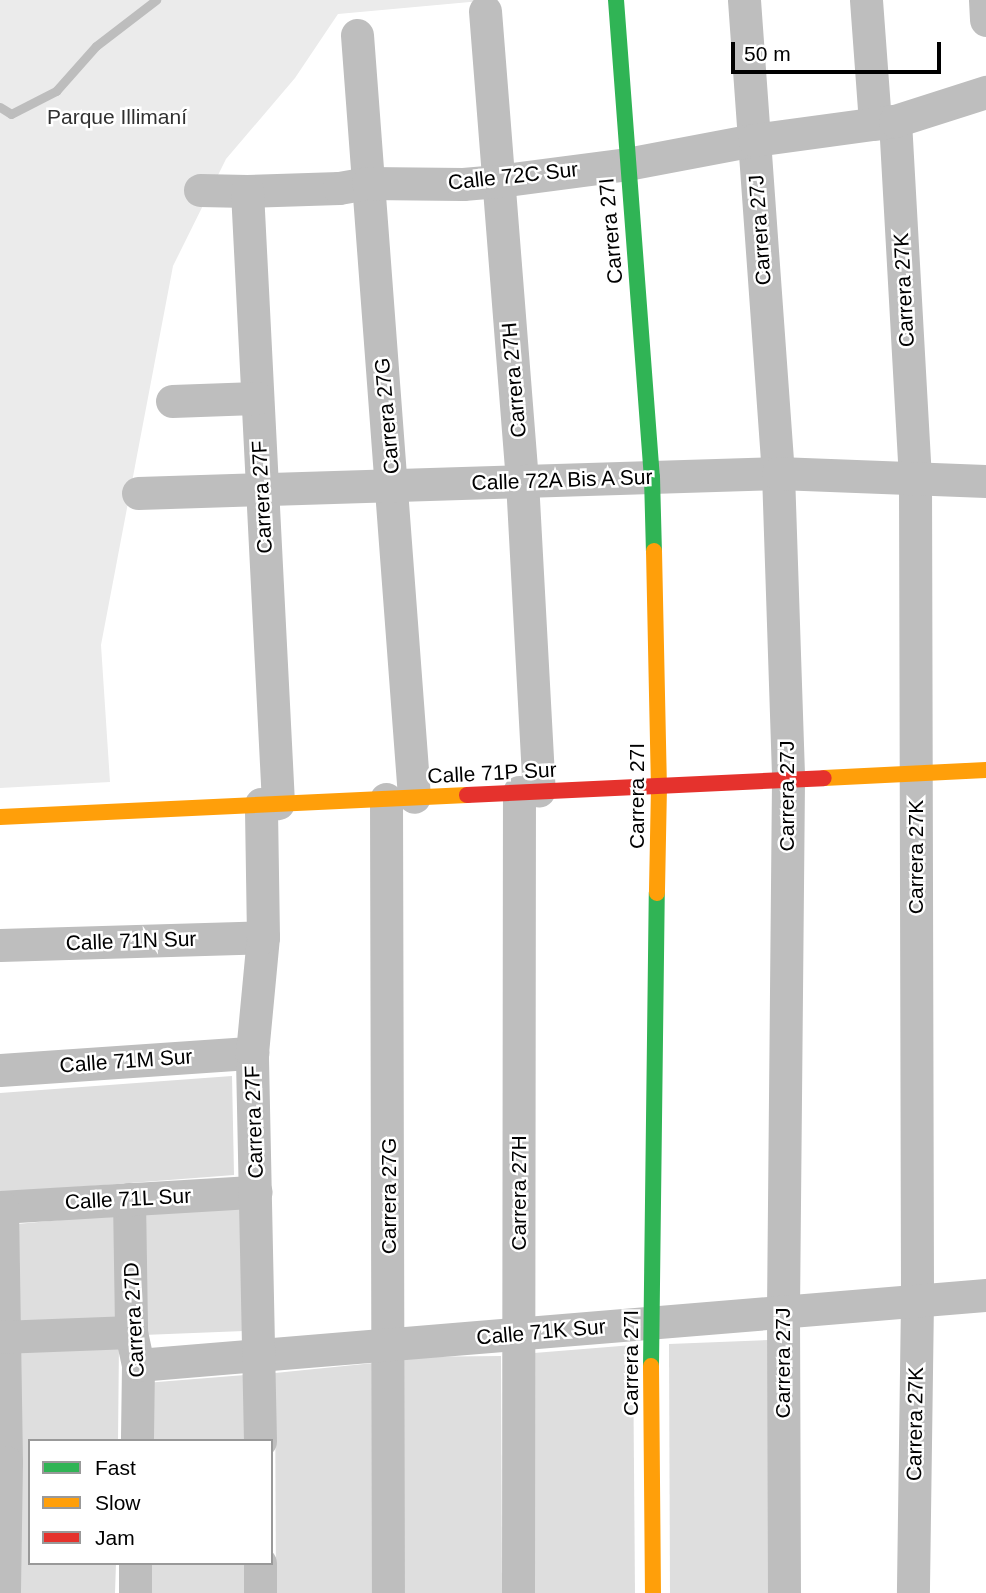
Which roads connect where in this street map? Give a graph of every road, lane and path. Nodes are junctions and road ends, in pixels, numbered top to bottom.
1 (616, 0) edge
2 (744, 0) edge
3 (866, 0) edge
4 (985, 0) edge
5 (485, 11) dead end
6 (986, 20) edge
7 (357, 35) dead end
8 (986, 92) edge
9 (885, 123) junction
10 (754, 139) junction
11 (627, 163) junction
12 (498, 181) junction
13 (368, 183) junction
14 (200, 190) dead end
15 (247, 191) junction
16 (257, 398) junction
17 (172, 401) dead end
18 (778, 473) junction
19 (652, 477) junction
20 (915, 478) junction
21 (522, 481) junction
22 (986, 481) edge
23 (392, 485) junction
24 (262, 490) junction
25 (138, 493) dead end
26 (986, 771) edge
27 (916, 774) junction
28 (788, 780) junction
29 (659, 786) junction
30 (529, 792) junction
31 (400, 798) junction
32 (270, 804) junction
33 (0, 817) edge
34 (263, 937) junction
35 (0, 945) edge
36 (252, 1054) junction
37 (0, 1070) edge
38 (256, 1192) junction
39 (129, 1199) junction
40 (1, 1207) edge
41 (986, 1295) edge
42 (917, 1300) junction
43 (783, 1311) junction
44 (651, 1323) junction
45 (131, 1332) junction
46 (519, 1333) junction
47 (2, 1336) edge
48 (390, 1344) junction
49 (260, 1355) junction
50 (138, 1365) junction
51 (137, 1439) edge
52 (260, 1439) edge
53 (3, 1462) edge
54 (135, 1565) edge
55 (260, 1565) edge
56 (3, 1587) edge
57 (135, 1593) edge
58 (260, 1593) edge
59 (388, 1593) edge
60 (518, 1593) edge
61 (653, 1593) edge
62 (784, 1593) edge
63 (913, 1593) edge

1 - 11 street, Carrera 27I
2 - 10 street, Carrera 27J
3 - 9 street, Carrera 27K
4 - 6 street
5 - 12 street, Carrera 27H
7 - 13 street, Carrera 27G
8 - 9 street, Calle 72C Sur
9 - 10 street, Calle 72C Sur
9 - 20 street, Carrera 27K
10 - 11 street, Calle 72C Sur
10 - 18 street, Carrera 27J
11 - 12 street, Calle 72C Sur
11 - 19 street, Carrera 27I
12 - 13 street, Calle 72C Sur
12 - 21 street, Carrera 27H
13 - 15 street, Calle 72C Sur
13 - 23 street, Carrera 27G
14 - 15 street, Calle 72C Sur
15 - 16 street, Carrera 27F
16 - 17 street
16 - 24 street, Carrera 27F
18 - 19 street, Calle 72A Bis A Sur
18 - 20 street, Calle 72A Bis A Sur
18 - 28 street, Carrera 27J
19 - 21 street, Calle 72A Bis A Sur
19 - 29 street, Carrera 27I
20 - 22 street, Calle 72A Bis A Sur
20 - 27 street, Carrera 27K
21 - 23 street, Calle 72A Bis A Sur
21 - 30 street, Carrera 27H
23 - 24 street, Calle 72A Bis A Sur
23 - 31 street, Carrera 27G
24 - 25 street, Calle 72A Bis A Sur
24 - 32 street, Carrera 27F
26 - 27 street, Calle 71P Sur
27 - 28 street, Calle 71P Sur
27 - 42 street, Carrera 27K
28 - 29 street, Calle 71P Sur
28 - 43 street, Carrera 27J
29 - 30 street, Calle 71P Sur
29 - 44 street, Carrera 27I
30 - 31 street, Calle 71P Sur
30 - 46 street, Carrera 27H
31 - 32 street, Calle 71P Sur
31 - 48 street, Carrera 27G
32 - 33 street, Calle 71P Sur
32 - 34 street, Carrera 27F
34 - 35 street, Calle 71N Sur
34 - 36 street, Carrera 27F
36 - 37 street, Calle 71M Sur
36 - 38 street, Carrera 27F
38 - 39 street, Calle 71L Sur
38 - 49 street, Carrera 27F
39 - 40 street, Calle 71L Sur
39 - 45 street, Carrera 27D
40 - 47 street
41 - 42 street, Calle 71K Sur
42 - 43 street, Calle 71K Sur
42 - 63 street, Carrera 27K
43 - 44 street, Calle 71K Sur
43 - 62 street, Carrera 27J
44 - 46 street, Calle 71K Sur
44 - 61 street, Carrera 27I
45 - 47 street
45 - 50 street, Carrera 27D
46 - 48 street, Calle 71K Sur
46 - 60 street, Carrera 27H
47 - 53 street
48 - 49 street, Calle 71K Sur
48 - 59 street, Carrera 27G
49 - 50 street, Calle 71K Sur
49 - 52 street, Carrera 27F
50 - 51 street, Carrera 27D
53 - 56 street
54 - 57 street
55 - 58 street

